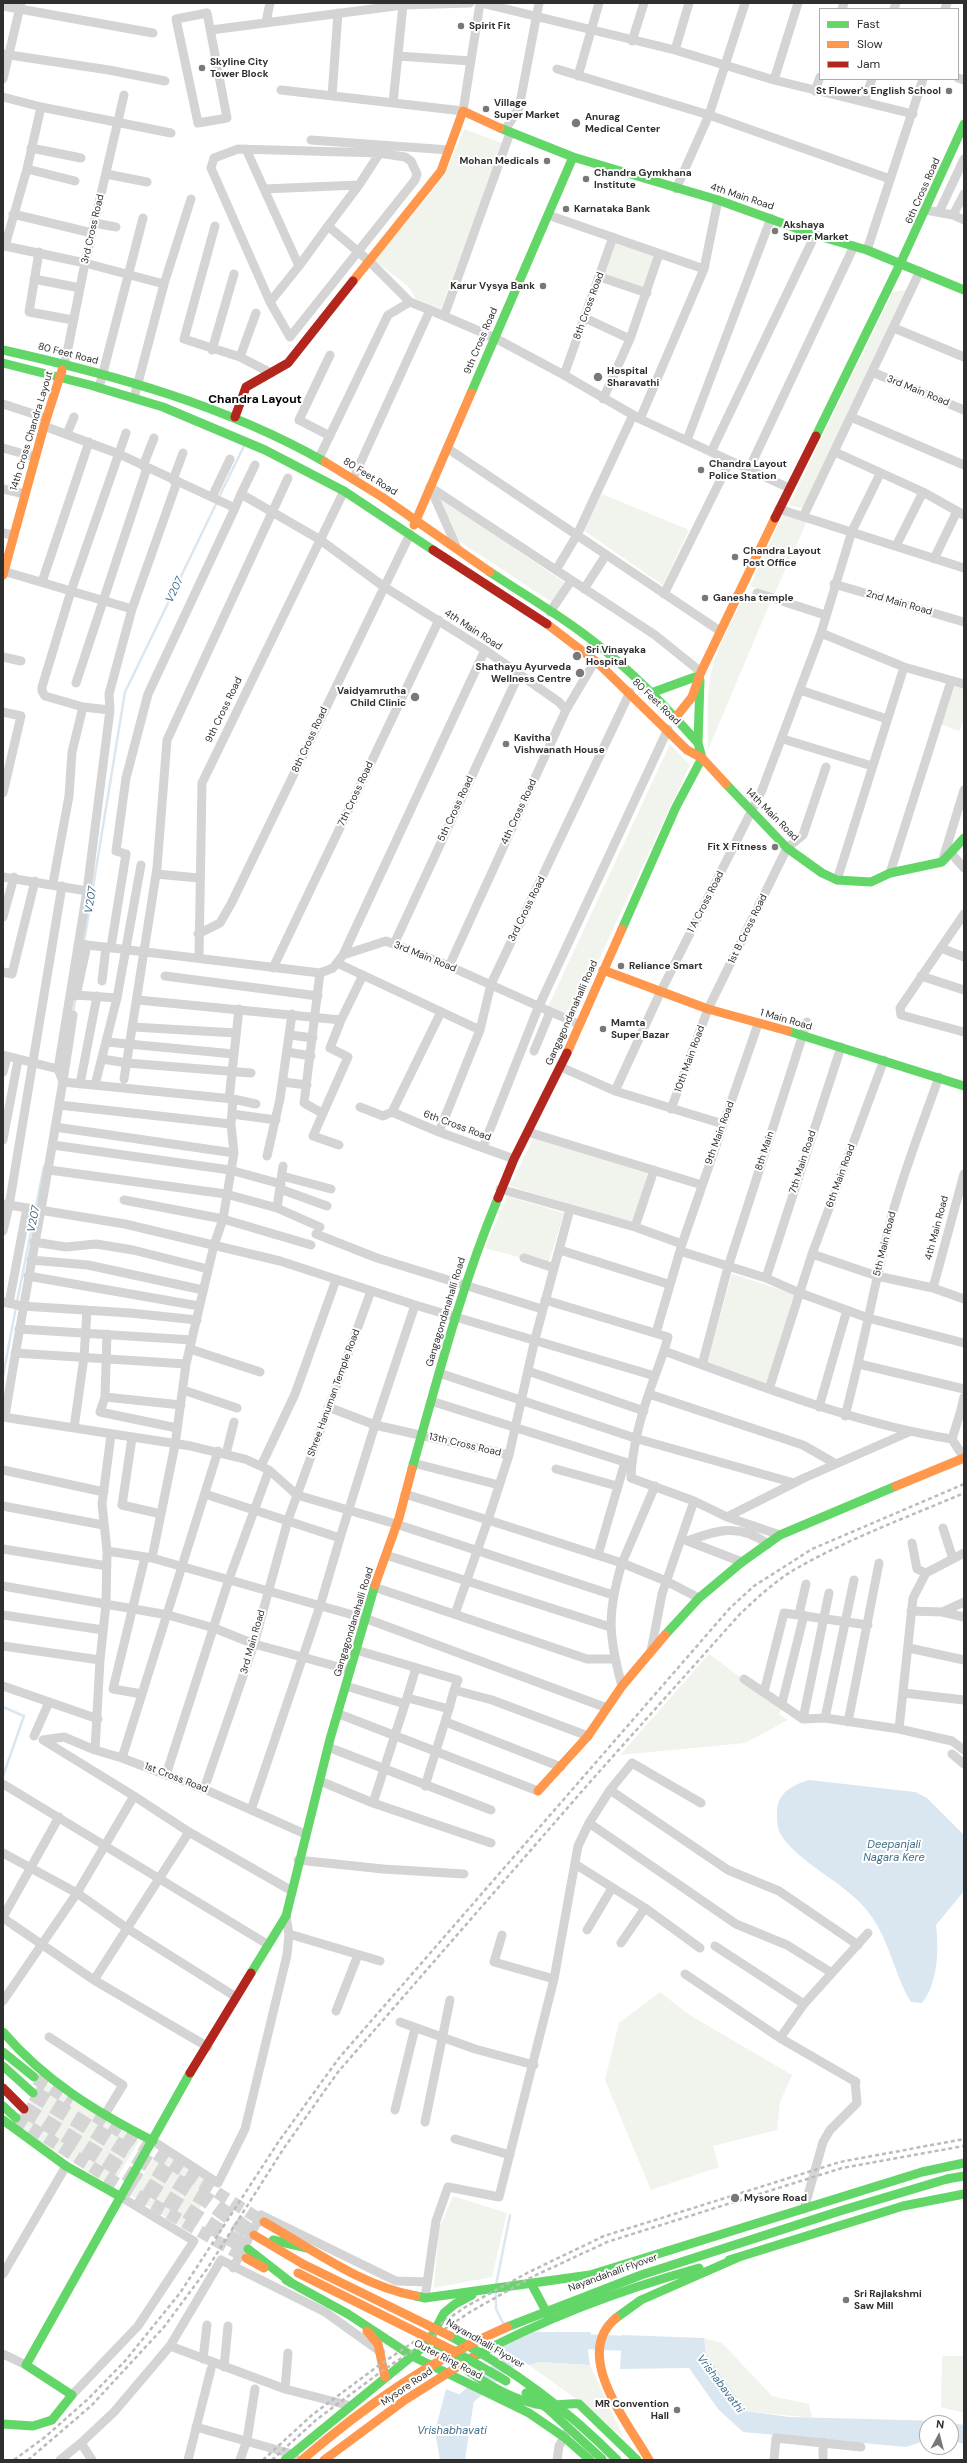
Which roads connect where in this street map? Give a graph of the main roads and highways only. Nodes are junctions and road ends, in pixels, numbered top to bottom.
1 (964, 124) edge
2 (573, 157) junction
3 (901, 266) junction
4 (964, 290) edge
5 (3, 350) edge
6 (3, 363) edge
7 (65, 363) junction
8 (60, 377) junction
9 (234, 417) junction
10 (417, 519) junction
11 (410, 534) junction
12 (3, 573) edge
13 (698, 677) junction
14 (651, 693) junction
15 (676, 717) junction
16 (668, 729) junction
17 (698, 743) junction
18 (702, 758) junction
19 (964, 838) edge
20 (603, 970) junction
21 (964, 1086) edge
22 (964, 1458) edge
23 (538, 1792) road end
24 (3, 2032) edge
25 (3, 2052) edge
26 (3, 2066) edge
27 (36, 2079) tunnel mouth
28 (3, 2088) edge
29 (33, 2093) tunnel mouth
30 (3, 2106) edge
31 (24, 2110) tunnel mouth
32 (16, 2118) tunnel mouth
33 (3, 2120) edge
34 (154, 2141) junction
35 (964, 2163) edge
36 (964, 2176) edge
37 (948, 2184) junction
38 (964, 2186) edge
39 (964, 2194) edge
40 (121, 2196) junction
41 (264, 2222) tunnel mouth
42 (307, 2248) junction
43 (246, 2258) tunnel mouth
44 (737, 2258) junction
45 (531, 2283) junction
46 (293, 2284) junction
47 (484, 2290) junction
48 (348, 2314) junction
49 (550, 2319) junction
50 (428, 2343) junction
51 (412, 2356) junction
52 (461, 2365) junction
53 (449, 2373) junction
54 (385, 2377) junction
55 (3, 2424) edge
56 (292, 2458) edge
57 (302, 2460) edge
58 (315, 2460) edge
59 (324, 2460) edge
60 (590, 2460) edge
61 (603, 2460) edge
62 (617, 2460) edge
63 (637, 2460) edge
64 (649, 2460) edge

1 - 3 main road, 6th Cross Road
2 - 3 main road, 4th Main Road
2 - 9 main road, 4th Main Road
2 - 10 main road, 9th Cross Road
3 - 4 main road, 4th Main Road
3 - 13 main road, 6th Cross Road
5 - 7 main road, 80 Feet Road
6 - 8 main road
7 - 8 main road, 14th Cross Chandra Layout
7 - 9 main road, 80 Feet Road
8 - 11 main road, 80 Feet Road
8 - 12 main road, 14th Cross Chandra Layout
9 - 10 main road, 80 Feet Road
10 - 11 main road, 9th Cross Road
10 - 14 main road, 80 Feet Road
11 - 16 main road, 80 Feet Road
13 - 14 main road
13 - 15 main road, 6th Cross Road
13 - 17 main road
14 - 15 main road, 80 Feet Road
15 - 16 main road, 6th Cross Road
15 - 17 main road, 80 Feet Road
16 - 18 main road, 80 Feet Road
17 - 18 main road
18 - 19 main road, 14th Main Road
18 - 20 main road, Gangagondanahalli Road
20 - 21 main road, 1 Main Road
20 - 34 main road, Gangagondanahalli Road
22 - 23 main road
24 - 34 main road
25 - 27 main road
26 - 29 main road
28 - 31 main road
30 - 32 main road
33 - 40 main road
34 - 40 main road
35 - 45 main road
36 - 37 main road, Nayandahalli Flyover
37 - 38 main road, Nayandahalli Flyover
37 - 57 main road, Nayandahalli Flyover, bridge
37 - 58 main road, Nayandahalli Flyover, bridge
39 - 44 main road, Mysore Road
40 - 55 main road
41 - 42 main road
42 - 47 main road
42 - 62 main road, Nayandhalli Flyover, bridge
43 - 46 main road
44 - 49 main road, Mysore Road
44 - 64 main road
45 - 47 main road
45 - 49 main road
46 - 48 main road, Outer Ring Road
46 - 61 main road, Nayandhalli Flyover, bridge
47 - 50 main road
48 - 51 main road, Outer Ring Road
48 - 54 main road
49 - 52 main road, Mysore Road
50 - 51 main road, Mysore Road
50 - 52 main road
51 - 53 main road, Outer Ring Road
51 - 54 main road, Mysore Road
52 - 53 main road, Mysore Road
52 - 63 main road
53 - 59 main road, Mysore Road
53 - 60 main road, Outer Ring Road
54 - 56 main road, Mysore Road

